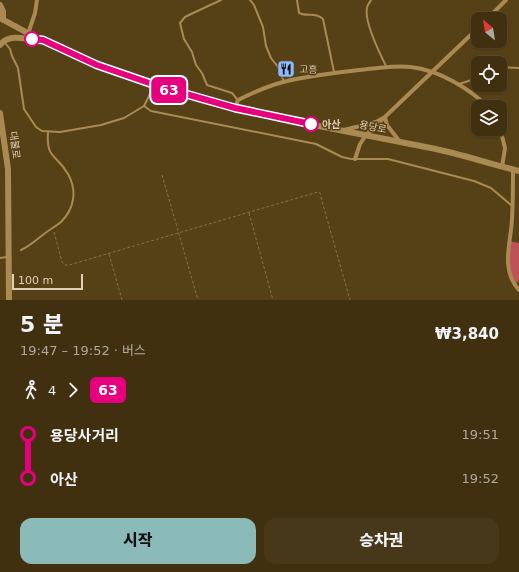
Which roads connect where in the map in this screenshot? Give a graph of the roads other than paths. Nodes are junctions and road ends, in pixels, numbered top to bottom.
1 (37, 0) edge
2 (221, 0) edge
3 (250, 0) edge
4 (297, 0) edge
5 (371, 0) edge
6 (506, 0) edge
7 (0, 5) edge
8 (494, 12) edge
9 (2, 18) edge
10 (28, 34) junction
11 (471, 35) edge
12 (43, 40) junction
13 (3, 44) edge
14 (507, 67) edge
15 (386, 68) junction
16 (519, 68) edge
17 (335, 73) junction
18 (432, 73) junction
19 (471, 80) edge
20 (284, 82) junction
21 (154, 85) junction
22 (458, 85) junction
23 (238, 100) junction
24 (481, 100) edge
25 (144, 106) junction
26 (235, 108) junction
27 (0, 113) edge
28 (385, 117) junction
29 (341, 130) junction
30 (48, 132) junction
31 (366, 135) junction
32 (502, 136) edge
33 (400, 142) junction
34 (355, 159) junction
35 (502, 167) junction
36 (516, 170) edge
37 (512, 206) junction
38 (21, 250) dead end
39 (9, 256) junction
40 (0, 258) edge
41 (519, 290) edge
42 (9, 300) edge

1 - 10 street
2 - 23 lane
3 - 20 lane
4 - 17 lane
5 - 15 lane
6 - 8 street
7 - 9 main road
9 - 10 main road, 용당로
10 - 12 main road, 용당로
11 - 18 street
12 - 13 main road
12 - 21 main road, 용당로
13 - 30 lane
14 - 16 lane
15 - 17 street
15 - 18 street
17 - 20 street
18 - 22 street
18 - 28 street
19 - 22 lane
20 - 23 street
21 - 25 lane
21 - 26 main road, 용당로
22 - 24 street
23 - 26 street
25 - 30 lane
25 - 34 lane
26 - 29 main road, 용당로
27 - 39 main road, 대불로
28 - 29 street
28 - 31 street
28 - 33 street
29 - 31 main road, 용당로
30 - 38 lane
31 - 33 main road, 용당로
31 - 34 street
32 - 35 street
33 - 35 main road, 용당로
34 - 37 lane
35 - 36 main road, 용당로
36 - 37 street
37 - 41 street
39 - 40 lane
39 - 42 main road, 대불로

